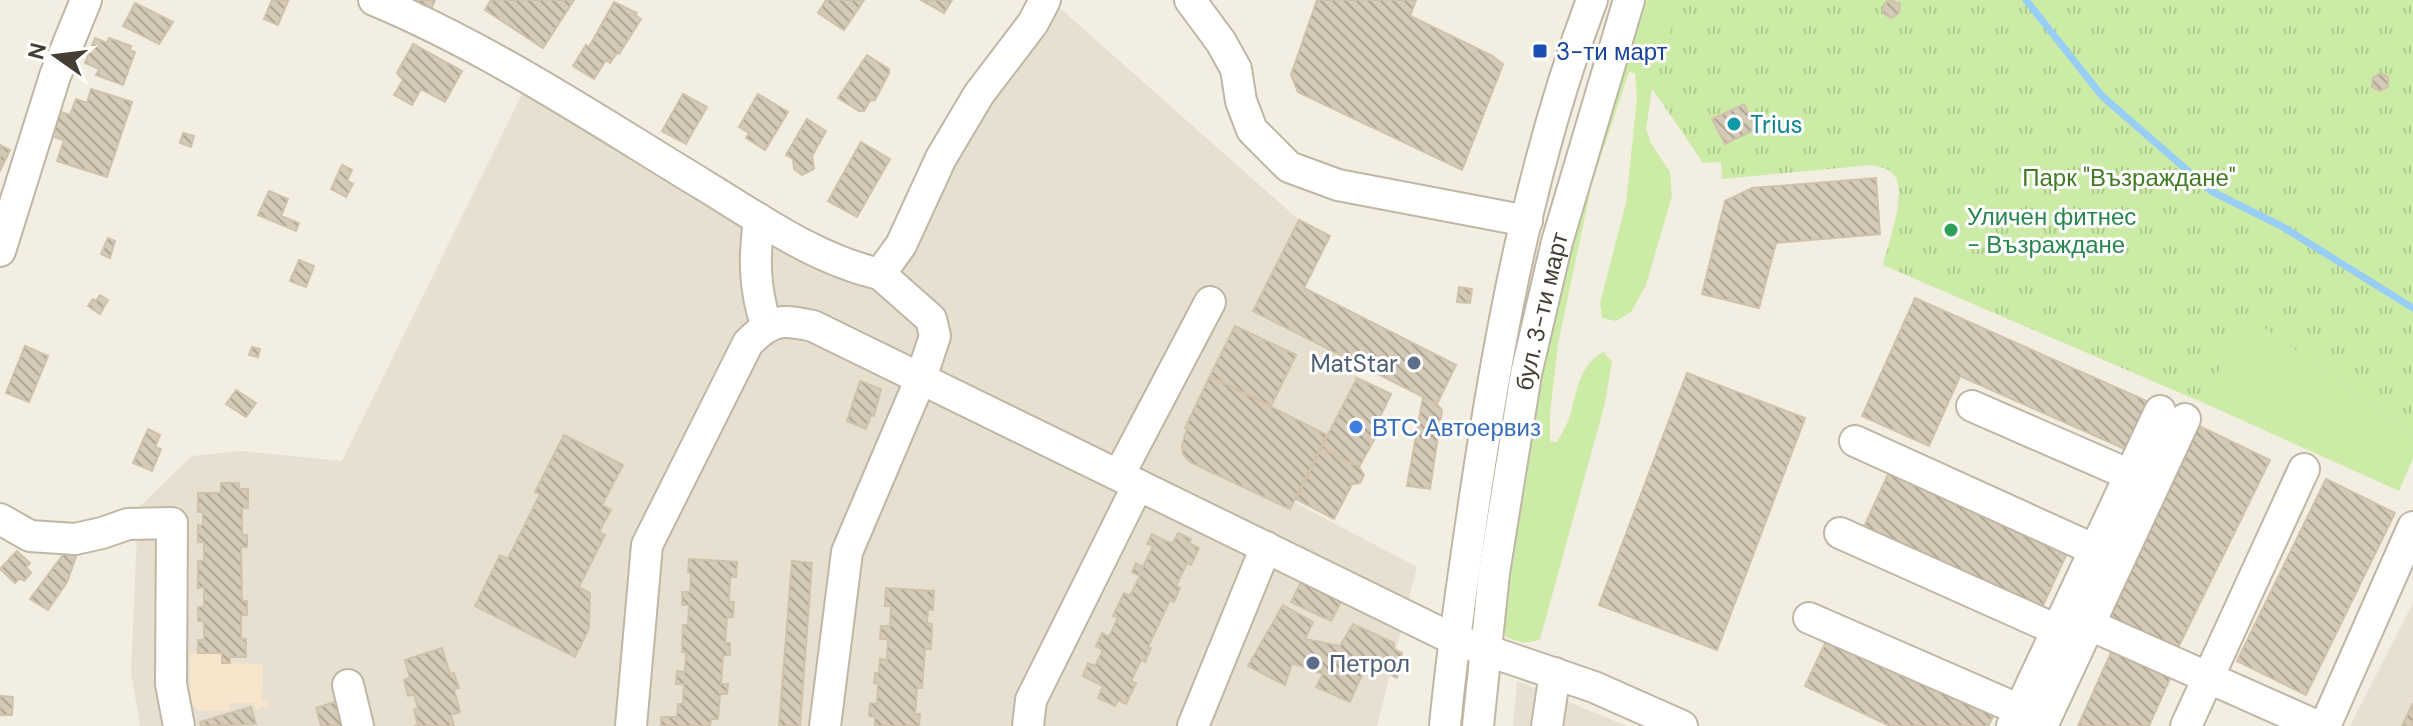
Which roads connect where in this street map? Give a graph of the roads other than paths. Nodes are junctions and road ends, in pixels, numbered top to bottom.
1 (86, 0) edge
2 (374, 0) edge
3 (1045, 0) edge
4 (1190, 0) edge
5 (1592, 0) edge
6 (1629, 0) edge
7 (759, 219) junction
8 (1527, 221) junction
9 (0, 251) edge
10 (880, 274) junction
11 (1210, 302) dead end
12 (766, 325) junction
13 (921, 378) junction
14 (1972, 406) dead end
15 (1855, 441) dead end
16 (2304, 469) dead end
17 (2130, 475) junction
18 (1129, 480) junction
19 (0, 519) edge
20 (2413, 527) edge
21 (1840, 533) dead end
22 (1266, 547) junction
23 (2095, 550) junction
24 (1809, 618) dead end
25 (2090, 625) junction
26 (2057, 630) junction
27 (1453, 639) junction
28 (1485, 648) junction
29 (1555, 673) junction
30 (2208, 678) junction
31 (348, 685) dead end
32 (2025, 721) edge
33 (179, 726) edge
34 (358, 726) edge
35 (631, 726) edge
36 (825, 726) edge
37 (1028, 726) edge
38 (1193, 726) edge
39 (1445, 726) edge
40 (1478, 726) edge
41 (1547, 726) edge
42 (1682, 726) edge
43 (2186, 726) edge
44 (2317, 726) edge
45 (2325, 726) edge

1 - 9 street
2 - 7 street
3 - 10 street
4 - 8 street
5 - 8 street, бул. 3-ти март
6 - 28 street, бул. 3-ти март
7 - 10 street
7 - 12 street
8 - 27 street, бул. 3-ти март
10 - 13 street
11 - 18 street
12 - 13 street
12 - 35 street
13 - 18 street
13 - 36 street
14 - 17 street
15 - 23 street
16 - 30 street
17 - 23 street
17 - 25 street
18 - 22 street
18 - 37 street
19 - 33 street
20 - 45 street
21 - 26 street
22 - 27 street
22 - 38 street
23 - 26 street
24 - 32 street
25 - 30 street
25 - 32 street
26 - 32 street
27 - 28 street
27 - 39 street, бул. 3-ти март
28 - 29 street
28 - 40 street, бул. 3-ти март
29 - 41 street
29 - 42 street
30 - 43 street
30 - 44 street
31 - 34 street

